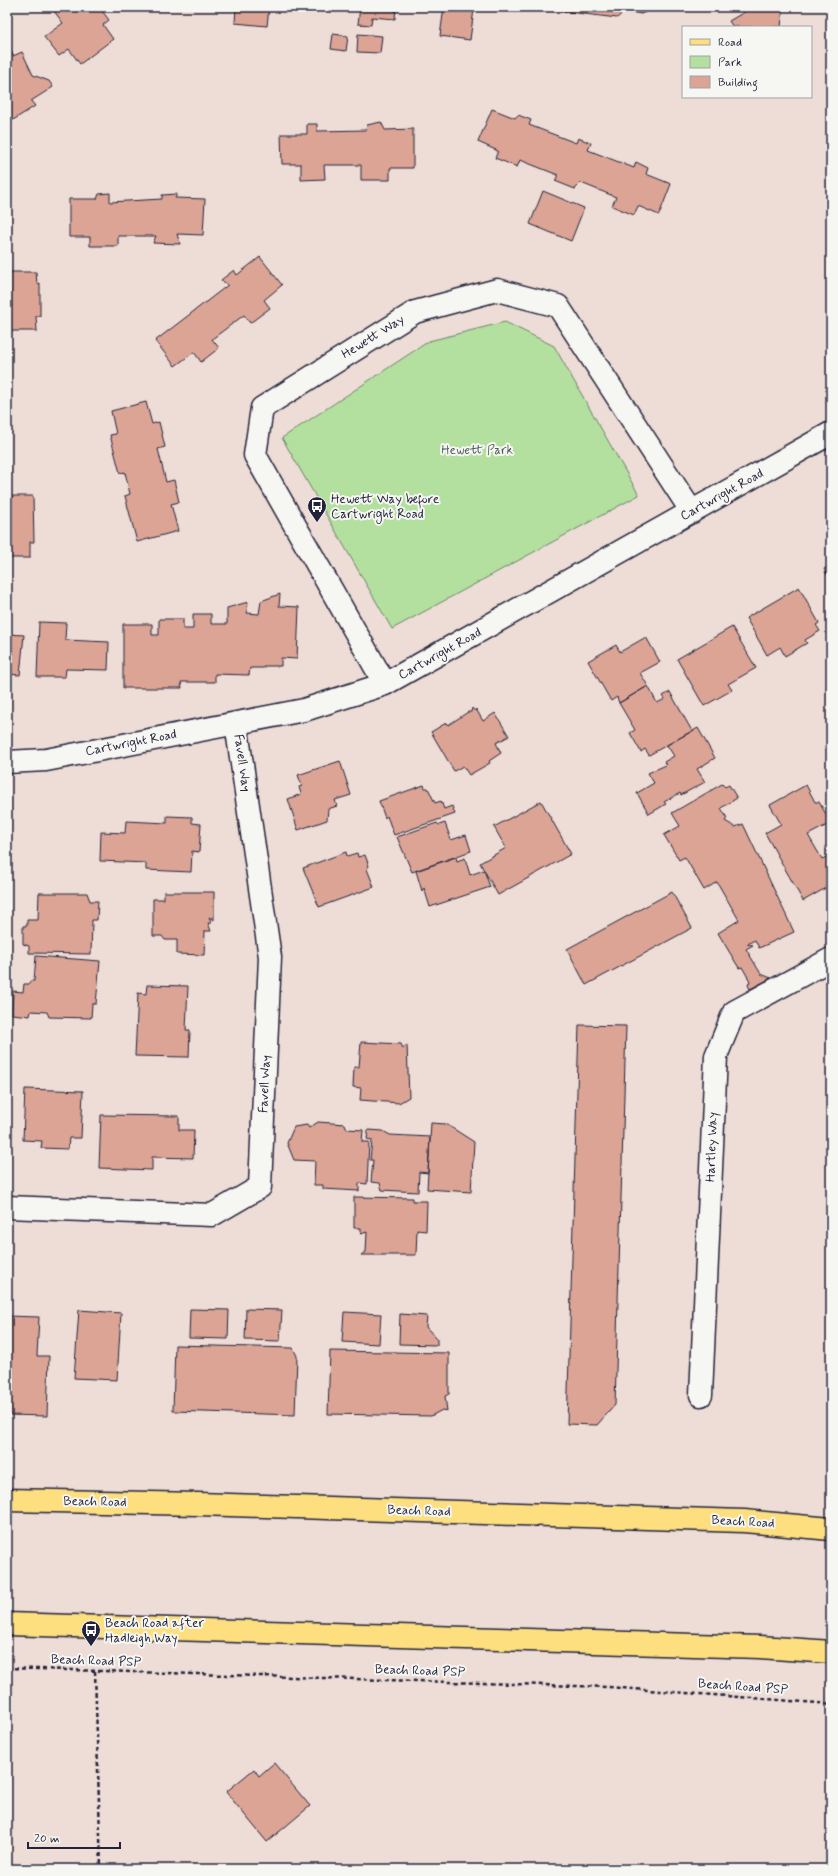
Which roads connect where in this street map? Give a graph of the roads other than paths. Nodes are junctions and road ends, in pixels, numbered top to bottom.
1 (831, 433) edge
2 (692, 512) junction
3 (385, 684) junction
4 (236, 723) junction
5 (7, 762) edge
6 (831, 959) edge
7 (7, 1207) edge
8 (702, 1395) dead end
9 (7, 1500) edge
10 (831, 1529) edge
11 (7, 1624) edge
12 (831, 1652) edge

1 - 2 street, Cartwright Road
2 - 3 street, Cartwright Road
2 - 3 street, Hewett Way
3 - 4 street, Cartwright Road
4 - 5 street, Cartwright Road
4 - 7 street, Favell Way
6 - 8 street, Hartley Way
9 - 10 main road, Beach Road
11 - 12 main road

